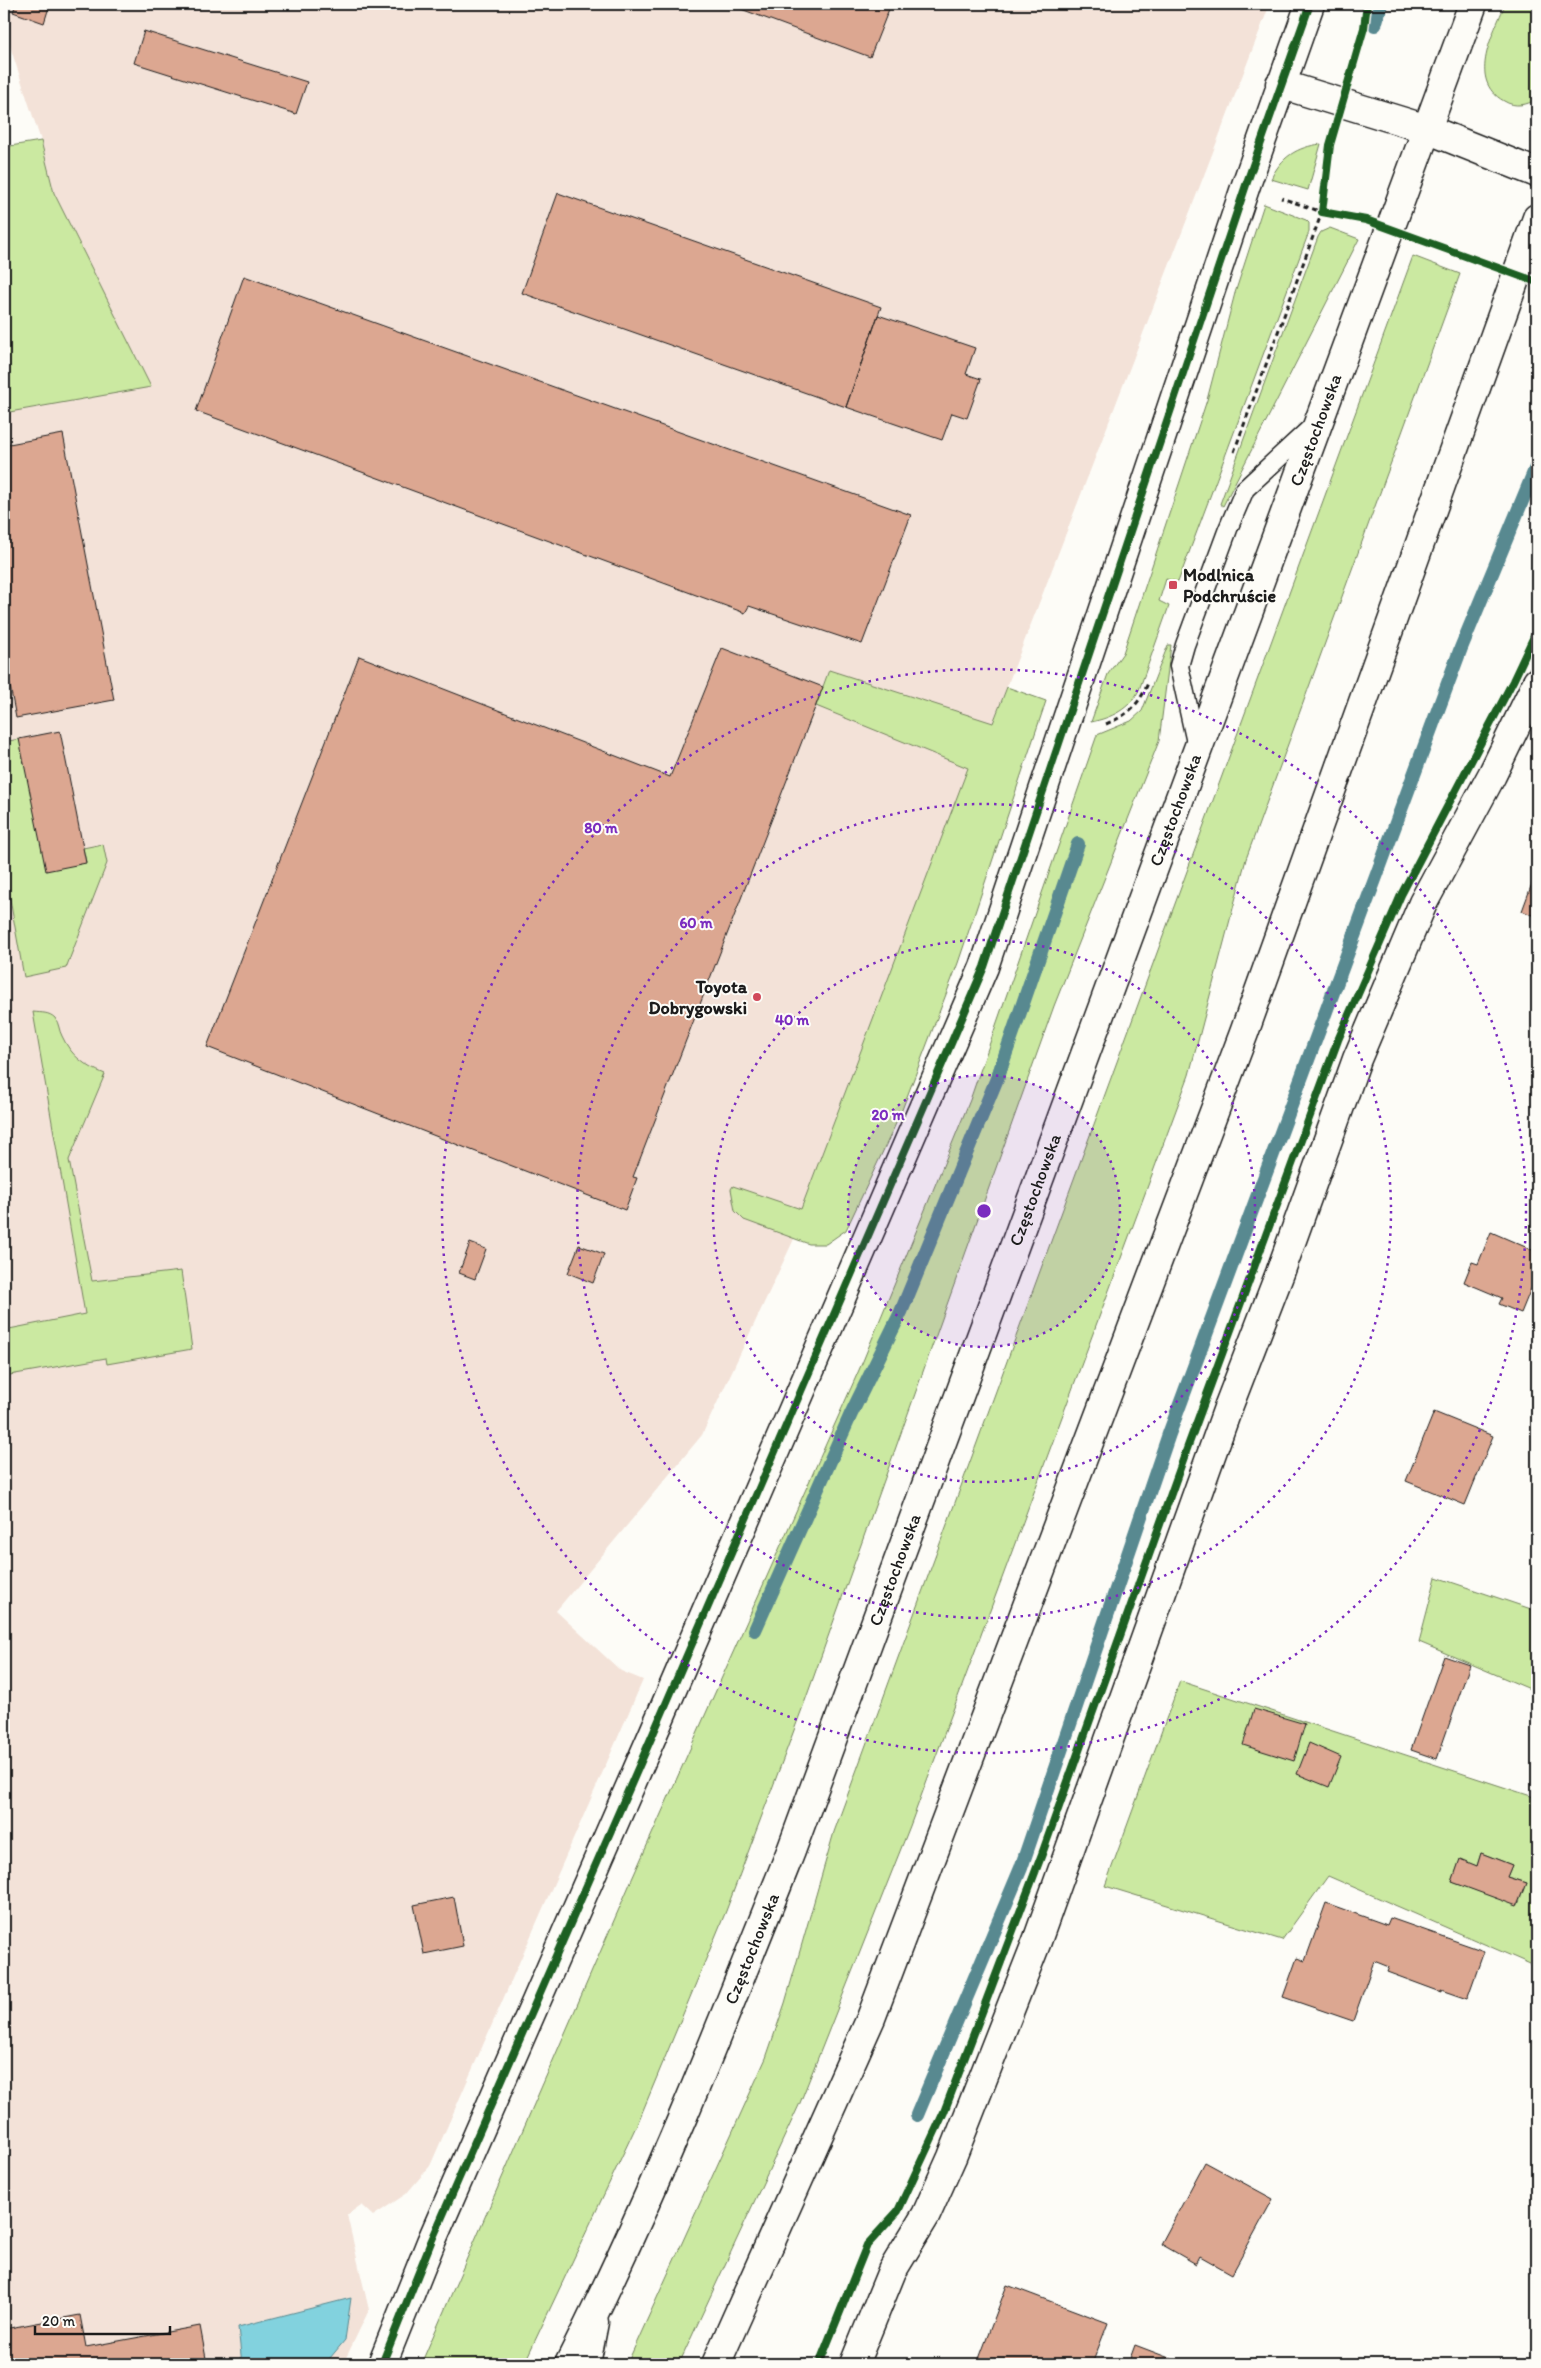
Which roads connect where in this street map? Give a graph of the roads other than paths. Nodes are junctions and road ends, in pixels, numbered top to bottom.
1 (1310, 4) edge
2 (1472, 4) edge
3 (1280, 84) junction
4 (1427, 129) junction
5 (1537, 173) edge
6 (1537, 218) edge
7 (1318, 421) junction
8 (1537, 682) edge
9 (1198, 750) junction
10 (599, 2306) junction
11 (735, 2325) junction
12 (382, 2364) edge
13 (570, 2364) edge
14 (586, 2364) edge
15 (716, 2364) edge
16 (729, 2364) edge
17 (854, 2364) edge

1 - 3 main road
2 - 4 main road, Częstochowska
3 - 4 main road
3 - 12 main road
4 - 5 main road
4 - 7 main road, Częstochowska
6 - 11 main road
7 - 9 main road, Częstochowska
7 - 9 lane
8 - 17 main road
9 - 10 main road, Częstochowska
10 - 13 main road, Częstochowska
10 - 14 main road
11 - 15 main road
11 - 16 main road

